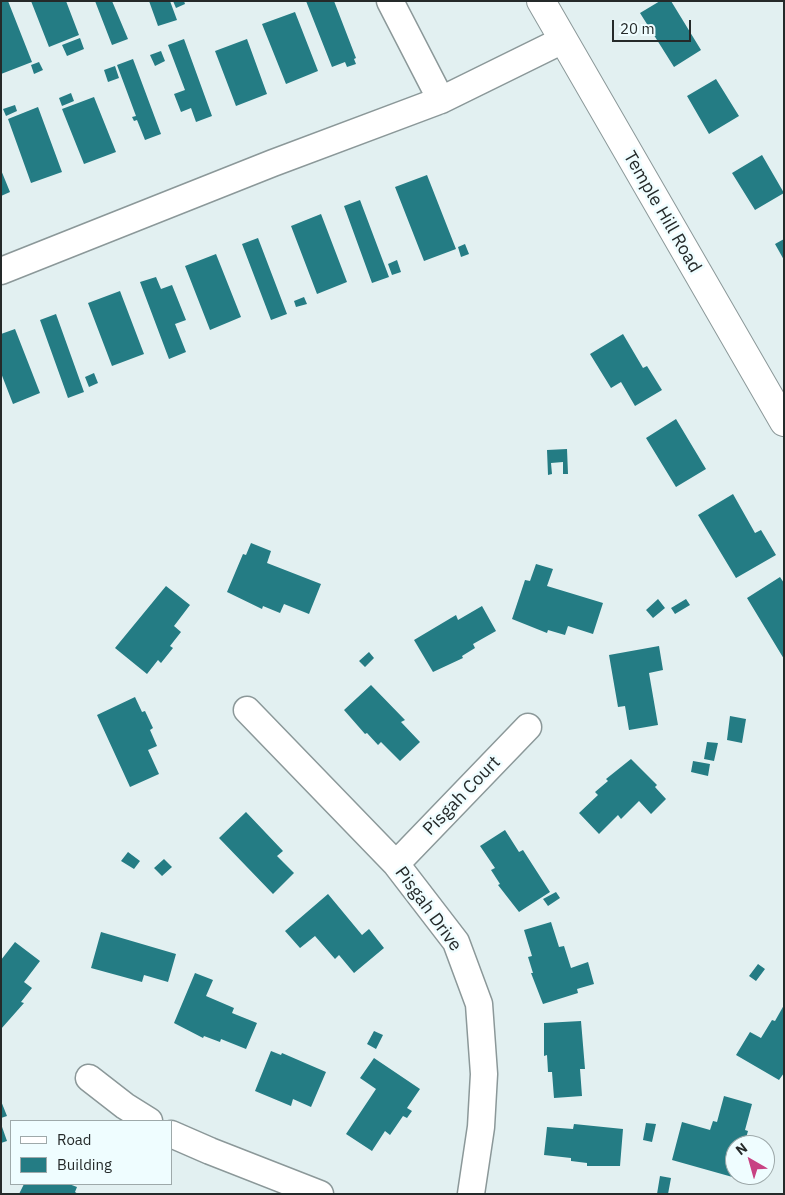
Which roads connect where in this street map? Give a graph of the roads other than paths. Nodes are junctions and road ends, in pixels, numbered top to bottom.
1 (390, 1) edge
2 (540, 1) edge
3 (563, 40) junction
4 (442, 100) junction
5 (1, 271) edge
6 (784, 422) edge
7 (246, 710) dead end
8 (528, 727) dead end
9 (396, 864) junction
10 (89, 1078) dead end
11 (147, 1120) edge
12 (172, 1134) edge
13 (320, 1194) edge
14 (471, 1194) edge

1 - 4 street
2 - 3 main road, Temple Hill Road
3 - 4 street
3 - 6 main road, Temple Hill Road
4 - 5 street
7 - 9 street, Pisgah Drive
8 - 9 street, Pisgah Court
9 - 14 street, Pisgah Drive
10 - 11 street
12 - 13 street

